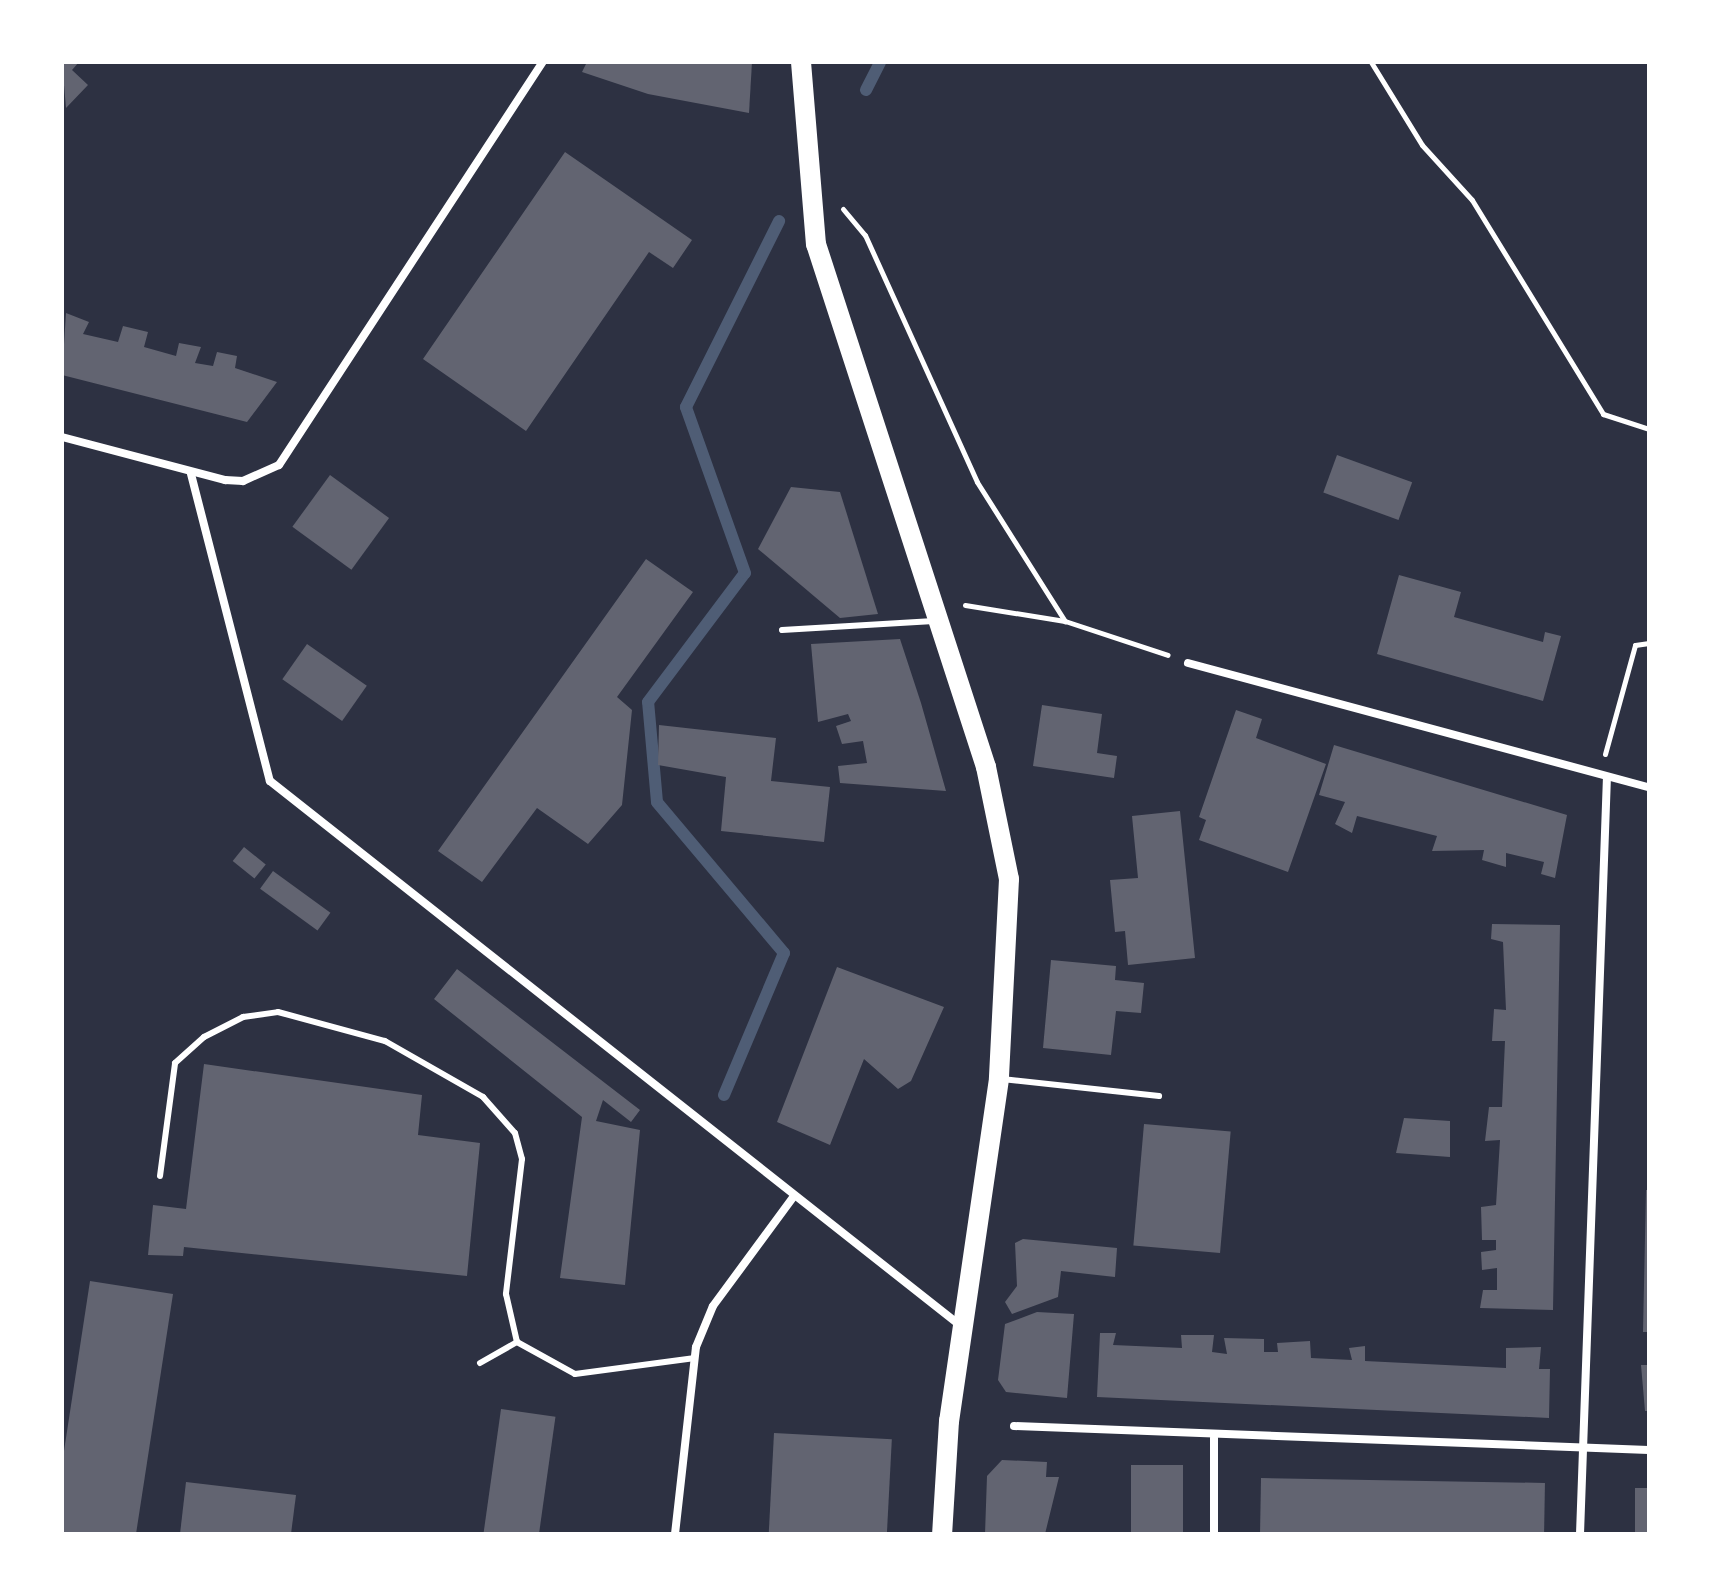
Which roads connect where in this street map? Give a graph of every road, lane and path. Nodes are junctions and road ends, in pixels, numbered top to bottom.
1 (543, 62) edge
2 (801, 62) edge
3 (1371, 62) edge
4 (808, 201) junction
5 (1649, 429) edge
6 (62, 437) edge
7 (191, 474) junction
8 (934, 612) junction
9 (1065, 621) junction
10 (782, 630) dead end
11 (1649, 643) edge
12 (1188, 663) joint
13 (1603, 776) junction
14 (1649, 787) edge
15 (999, 1079) junction
16 (1159, 1096) dead end
17 (160, 1176) dead end
18 (794, 1196) junction
19 (963, 1327) junction
20 (517, 1342) junction
21 (695, 1358) junction
22 (480, 1363) dead end
23 (1014, 1426) dead end
24 (1214, 1438) junction
25 (1649, 1450) edge
26 (1581, 1451) junction
27 (675, 1534) edge
28 (942, 1534) edge
29 (1214, 1534) edge
30 (1580, 1534) edge

1 - 7 street
2 - 4 main road
3 - 5 path
4 - 8 main road
4 - 9 path
6 - 7 street
7 - 18 street
8 - 9 path
8 - 10 lane
8 - 15 main road
9 - 12 path
11 - 13 path
12 - 13 street
13 - 14 street
13 - 26 street
15 - 16 lane
15 - 19 main road
17 - 20 lane
18 - 19 street
18 - 21 street
19 - 28 main road
20 - 21 lane
20 - 22 lane
21 - 27 street
23 - 24 street
24 - 26 street
24 - 29 street
25 - 26 street
26 - 30 street

